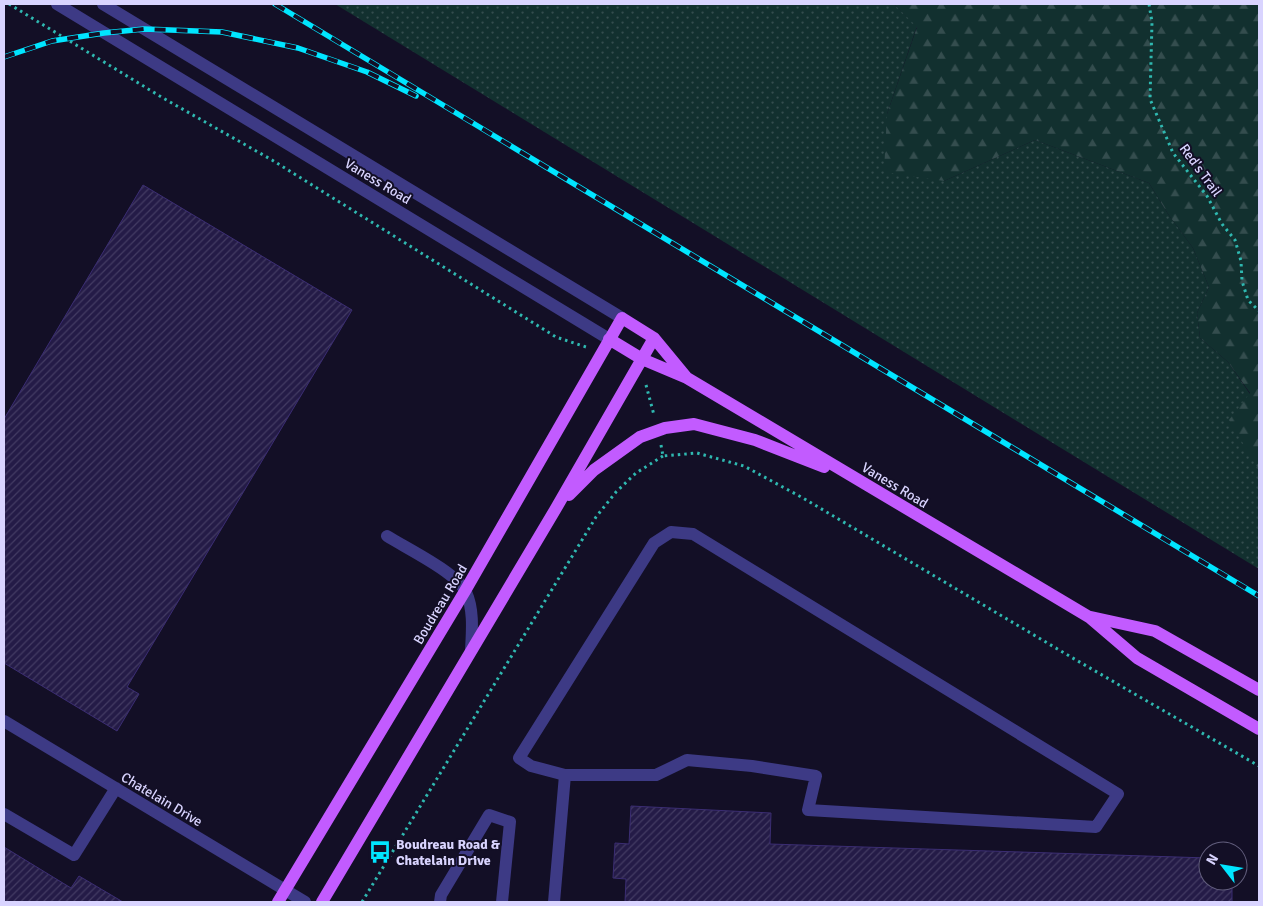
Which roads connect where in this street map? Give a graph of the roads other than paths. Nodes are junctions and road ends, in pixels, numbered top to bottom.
1 (57, 4) edge
2 (103, 4) edge
3 (622, 318) junction
4 (654, 338) junction
5 (609, 339) junction
6 (642, 359) junction
7 (687, 378) junction
8 (855, 479) junction
9 (555, 510) junction
10 (387, 536) dead end
11 (465, 591) junction
12 (1088, 617) junction
13 (471, 650) junction
14 (1259, 690) edge
15 (4, 721) edge
16 (1259, 729) edge
17 (565, 775) junction
18 (116, 788) junction
19 (4, 814) edge
20 (285, 891) junction
21 (278, 902) edge
22 (304, 902) edge
23 (322, 902) edge
24 (440, 902) edge
25 (502, 902) edge
26 (554, 902) edge

1 - 5 street, Vaness Road
2 - 3 street, Vaness Road
3 - 4 main road, Vaness Road
3 - 5 main road, Boudreau Road
4 - 6 main road
4 - 7 main road, Vaness Road
5 - 6 main road, Vaness Road
5 - 11 main road, Boudreau Road
6 - 7 main road, Vaness Road
6 - 9 main road
7 - 8 main road, Vaness Road
8 - 9 main road
8 - 12 main road, Vaness Road
9 - 13 main road
10 - 11 street
11 - 13 street
11 - 20 main road, Boudreau Road
12 - 14 main road, Vaness Road
12 - 16 main road, Vaness Road
13 - 23 main road
15 - 18 street, Chatelain Drive
17 - 17 street
17 - 26 street
18 - 19 street
18 - 20 street, Chatelain Drive
20 - 21 main road, Boudreau Road
20 - 22 street, Chatelain Drive
24 - 25 street

